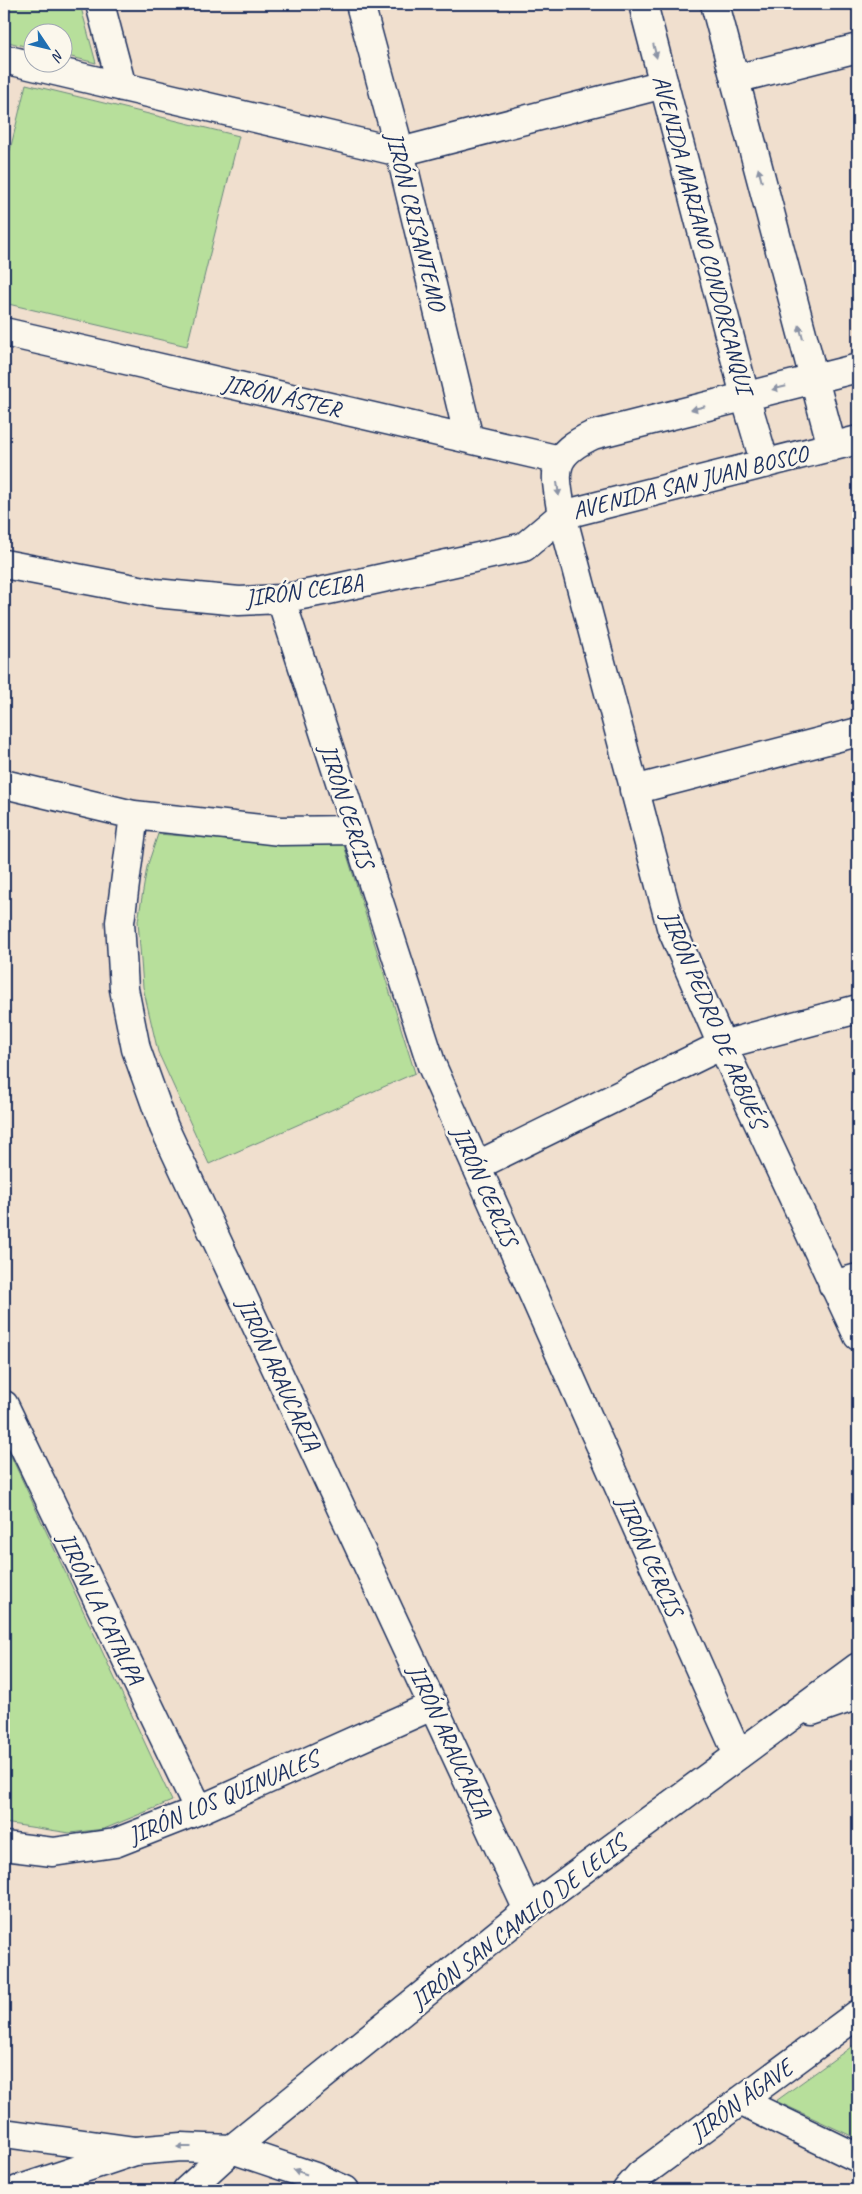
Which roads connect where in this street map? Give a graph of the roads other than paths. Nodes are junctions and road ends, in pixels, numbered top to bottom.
1 (100, 4) edge
2 (360, 4) edge
3 (643, 4) edge
4 (715, 4) edge
5 (858, 48) edge
6 (4, 59) edge
7 (735, 79) junction
8 (664, 84) junction
9 (122, 87) junction
10 (400, 152) junction
11 (4, 332) edge
12 (858, 368) edge
13 (814, 379) junction
14 (745, 396) junction
15 (469, 439) junction
16 (858, 440) edge
17 (832, 447) junction
18 (560, 460) junction
19 (765, 464) junction
20 (562, 515) junction
21 (4, 564) edge
22 (281, 599) junction
23 (858, 732) edge
24 (4, 784) edge
25 (634, 790) junction
26 (134, 815) junction
27 (355, 830) junction
28 (858, 1009) edge
29 (722, 1045) junction
30 (476, 1166) junction
31 (846, 1282) edge
32 (858, 1336) edge
33 (4, 1405) edge
34 (858, 1667) edge
35 (858, 1695) edge
36 (434, 1705) junction
37 (785, 1720) junction
38 (738, 1755) junction
39 (200, 1810) junction
40 (4, 1846) edge
41 (528, 1910) junction
42 (858, 2014) edge
43 (740, 2101) junction
44 (4, 2133) edge
45 (232, 2149) junction
46 (135, 2151) junction
47 (858, 2158) edge
48 (18, 2190) edge
49 (188, 2190) edge
50 (345, 2190) edge
51 (627, 2190) edge

1 - 9 street
2 - 10 street, JIRÓN CRISANTEMO
3 -> 8 street, AVENIDA MARIANO CONDORCANQUI
4 - 7 street
5 - 7 street
6 - 9 street
13 -> 7 street
8 - 10 street
8 - 14 street, AVENIDA MARIANO CONDORCANQUI
9 - 10 street
10 - 15 street, JIRÓN CRISANTEMO
11 - 15 street, JIRÓN ÁSTER
12 - 13 street
13 -> 14 street
13 - 17 street
14 -> 18 street
14 - 19 street, AVENIDA MARIANO CONDORCANQUI
15 - 18 street, JIRÓN ÁSTER
16 - 17 street, AVENIDA SAN JUAN BOSCO
17 - 19 street, AVENIDA SAN JUAN BOSCO
18 -> 20 street, AVENIDA SAN JUAN BOSCO
19 - 20 street, AVENIDA SAN JUAN BOSCO
20 - 22 street, JIRÓN CEIBA
20 - 25 street, JIRÓN PEDRO DE ARBUÉS
21 - 22 street, JIRÓN CEIBA
22 - 27 street, JIRÓN CERCIS
23 - 25 street
24 - 26 street
25 - 29 street, JIRÓN PEDRO DE ARBUÉS
26 - 27 street
26 - 36 street, JIRÓN ARAUCARIA
27 - 30 street, JIRÓN CERCIS
28 - 29 street
29 - 30 street
29 - 31 street, JIRÓN PEDRO DE ARBUÉS
30 - 38 street, JIRÓN CERCIS
31 - 32 street, JIRÓN PEDRO DE ARBUÉS
33 - 39 street, JIRÓN LA CATALPA
34 - 37 street, JIRÓN SAN CAMILO DE LELIS
35 - 37 street
36 - 39 street, JIRÓN LOS QUINUALES
36 - 41 street, JIRÓN ARAUCARIA
37 - 38 street, JIRÓN SAN CAMILO DE LELIS
38 - 41 street, JIRÓN SAN CAMILO DE LELIS
39 - 40 street, JIRÓN LOS QUINUALES
41 - 45 street, JIRÓN SAN CAMILO DE LELIS
42 - 43 street, JIRÓN ÁGAVE
43 - 47 street
43 - 51 street, JIRÓN ÁGAVE
44 - 46 street
45 -> 46 street
45 - 49 street, JIRÓN SAN CAMILO DE LELIS
50 -> 45 street
46 - 48 street

